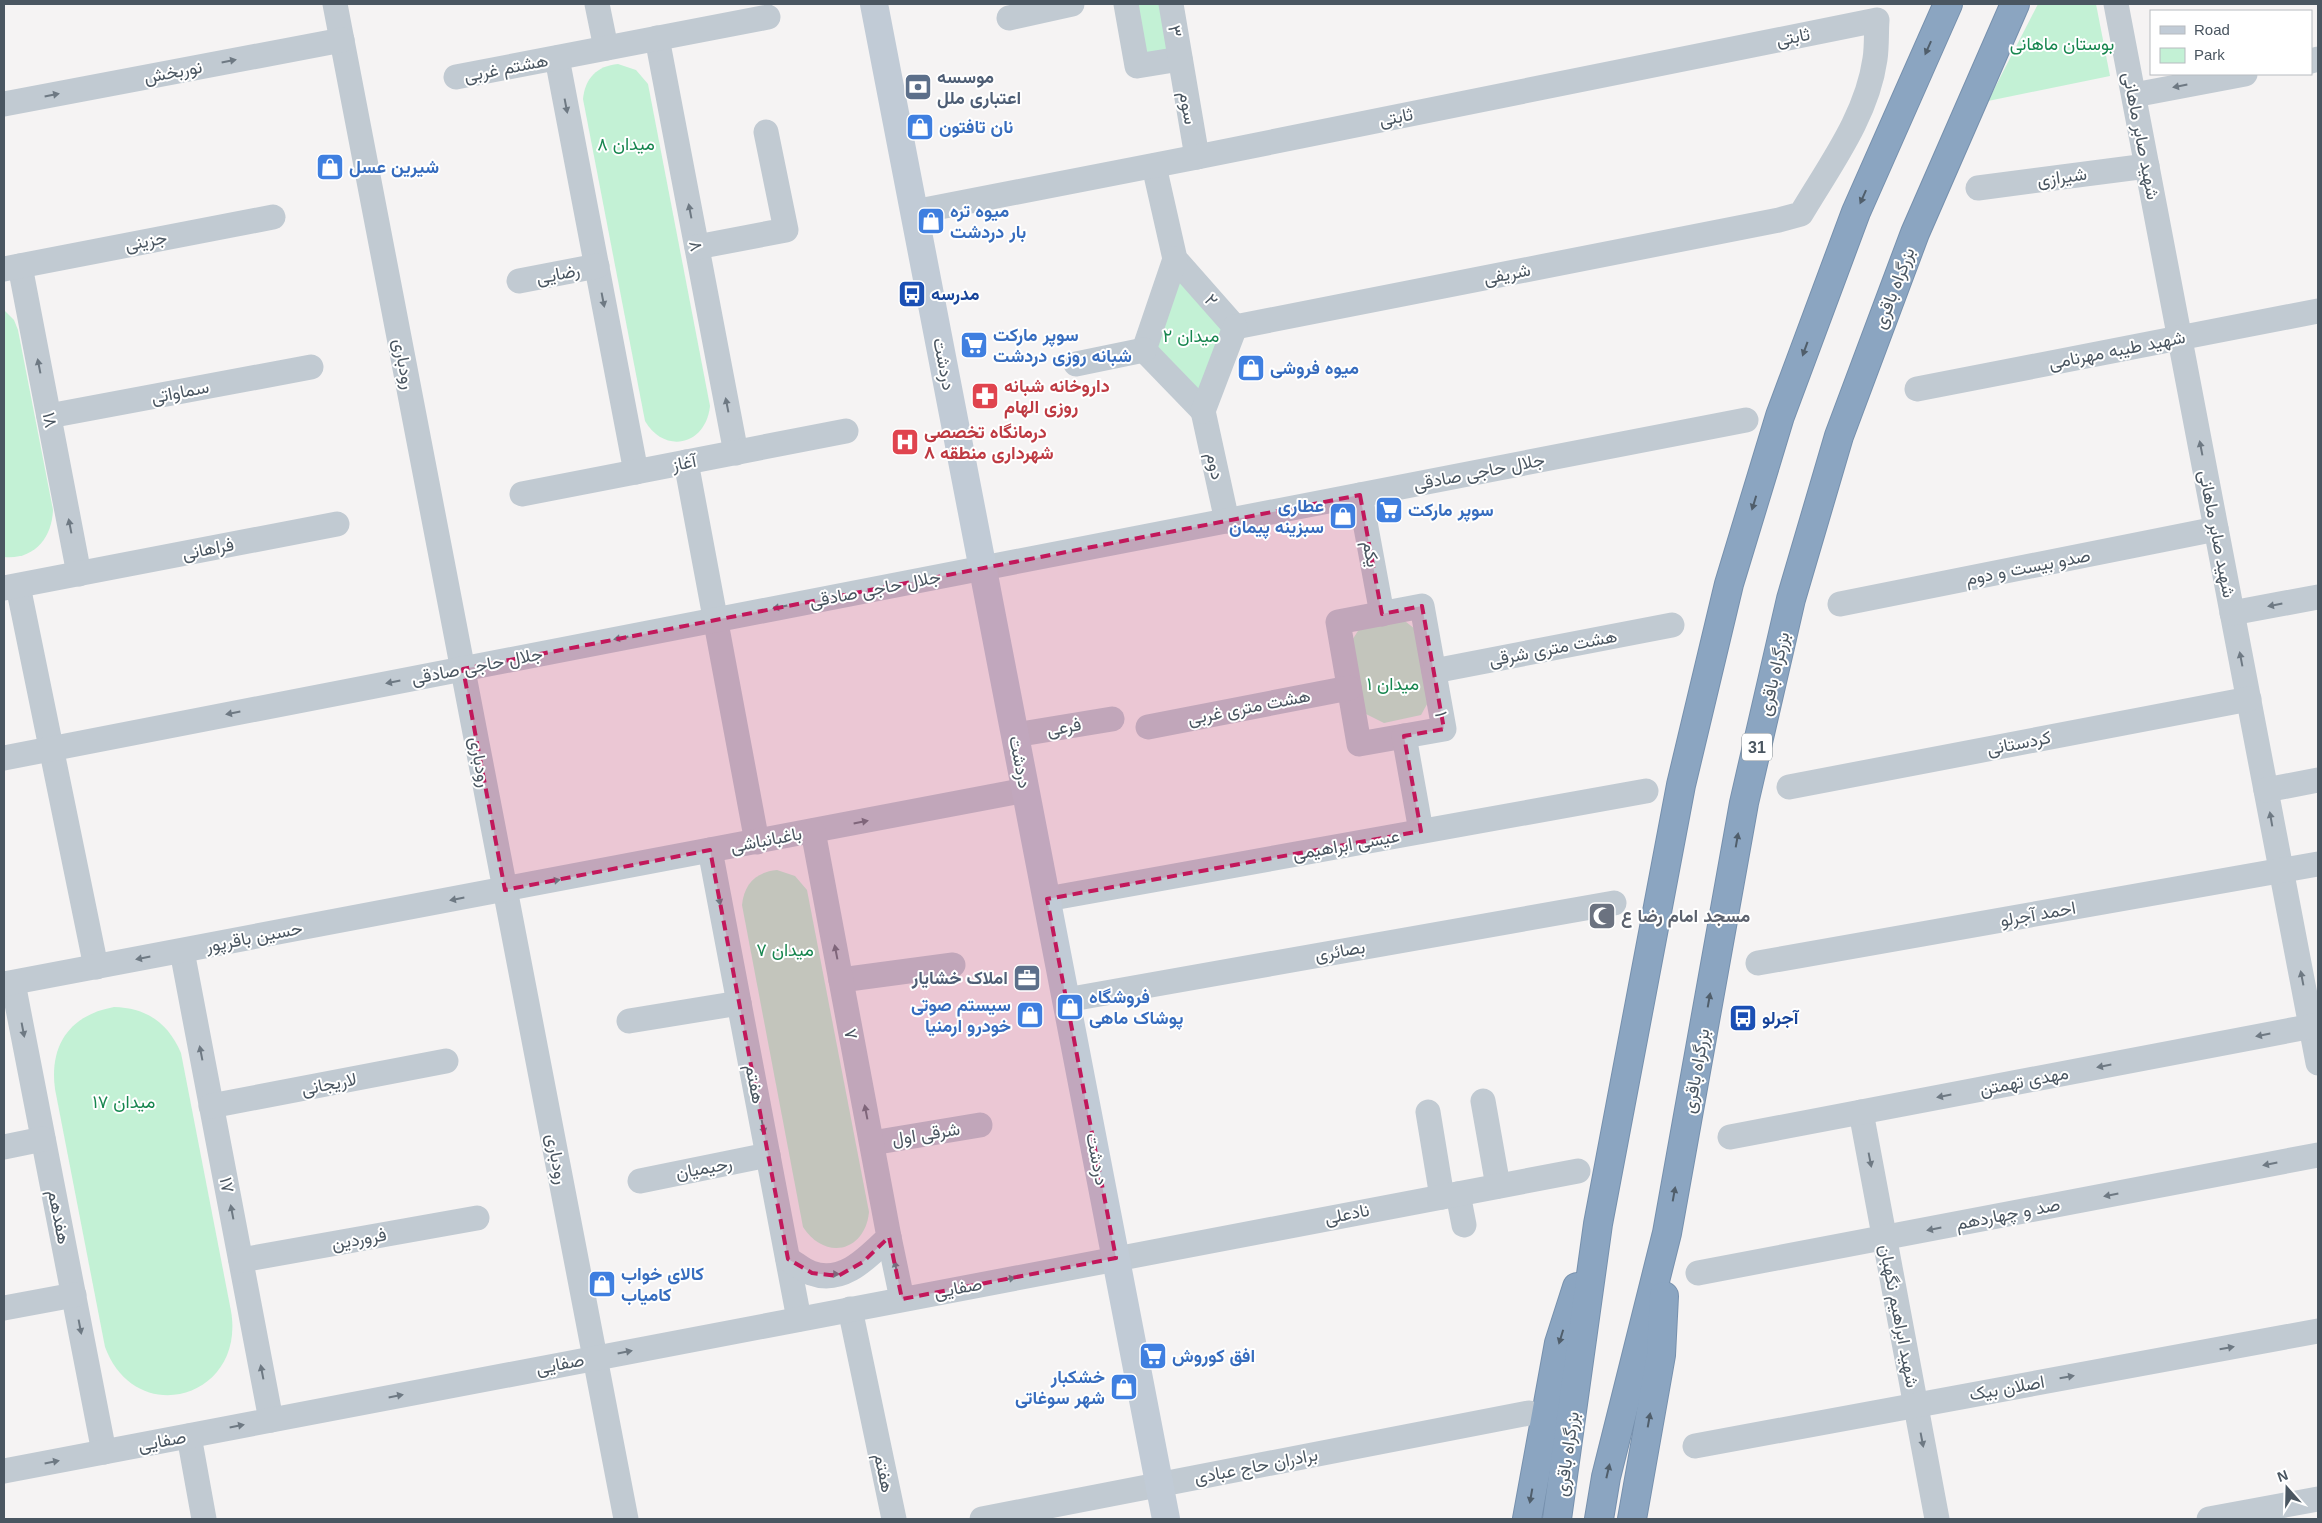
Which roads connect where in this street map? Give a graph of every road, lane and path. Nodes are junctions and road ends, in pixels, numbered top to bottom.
1 (335, 4) edge
2 (597, 4) edge
3 (874, 4) edge
4 (1072, 4) edge
5 (1126, 4) edge
6 (1171, 4) edge
7 (1948, 4) edge
8 (2015, 4) edge
9 (2116, 4) edge
10 (768, 17) dead end
11 (1009, 18) dead end
12 (1877, 20) joint
13 (657, 38) junction
14 (342, 40) junction
15 (606, 48) junction
16 (557, 58) junction
17 (1180, 59) junction
18 (2240, 75) edge
19 (456, 77) dead end
20 (2134, 95) junction
21 (4, 104) edge
22 (766, 132) dead end
23 (1197, 157) junction
24 (1154, 166) junction
25 (2147, 166) junction
26 (1978, 188) dead end
27 (914, 212) junction
28 (273, 217) dead end
29 (697, 247) junction
30 (1175, 259) junction
31 (597, 266) junction
32 (12, 267) edge
33 (519, 281) dead end
34 (2318, 311) edge
35 (1235, 327) junction
36 (2180, 338) junction
37 (1144, 350) junction
38 (1076, 364) dead end
39 (311, 367) dead end
40 (1917, 390) dead end
41 (1203, 411) junction
42 (49, 416) junction
43 (1746, 420) dead end
44 (846, 431) dead end
45 (736, 453) junction
46 (686, 462) junction
47 (636, 472) junction
48 (522, 494) dead end
49 (1360, 495) junction
50 (1227, 521) junction
51 (337, 524) dead end
52 (2216, 528) junction
53 (983, 568) junction
54 (79, 574) junction
55 (11, 587) edge
56 (2318, 597) edge
57 (1840, 604) dead end
58 (2232, 613) junction
59 (1382, 614) junction
60 (716, 620) junction
61 (1672, 625) dead end
62 (463, 669) junction
63 (1434, 671) junction
64 (1350, 688) junction
65 (2249, 699) junction
66 (1112, 718) dead end
67 (1148, 727) dead end
68 (1015, 735) junction
69 (1404, 736) junction
70 (51, 749) junction
71 (4, 758) edge
72 (2318, 780) edge
73 (1789, 787) dead end
74 (1026, 790) junction
75 (1646, 790) dead end
76 (2266, 790) junction
77 (813, 831) junction
78 (1421, 832) junction
79 (757, 842) junction
80 (710, 850) junction
81 (2318, 864) edge
82 (2281, 870) junction
83 (505, 890) junction
84 (1047, 900) junction
85 (1614, 903) dead end
86 (182, 951) junction
87 (1758, 963) dead end
88 (953, 966) dead end
89 (96, 967) junction
90 (841, 980) junction
91 (9, 983) edge
92 (1066, 1000) junction
93 (739, 1002) junction
94 (629, 1021) dead end
95 (2315, 1025) edge
96 (446, 1061) dead end
97 (2318, 1063) edge
98 (1484, 1101) dead end
99 (212, 1106) junction
100 (1428, 1112) dead end
101 (1861, 1112) junction
102 (980, 1126) dead end
103 (1730, 1137) dead end
104 (43, 1139) junction
105 (872, 1144) junction
106 (4, 1147) edge
107 (768, 1155) junction
108 (2318, 1155) edge
109 (1578, 1171) dead end
110 (640, 1181) dead end
111 (1498, 1186) junction
112 (1450, 1195) junction
113 (477, 1218) dead end
114 (1598, 1224) junction
115 (1464, 1225) dead end
116 (1667, 1233) junction
117 (889, 1237) junction
118 (1885, 1238) junction
119 (1116, 1258) junction
120 (788, 1259) junction
121 (241, 1260) junction
122 (1698, 1273) dead end
123 (74, 1295) junction
124 (902, 1299) junction
125 (4, 1308) edge
126 (850, 1309) junction
127 (799, 1318) junction
128 (2318, 1331) edge
129 (595, 1358) junction
130 (1916, 1405) junction
131 (1529, 1413) dead end
132 (271, 1420) junction
133 (189, 1436) junction
134 (1695, 1446) dead end
135 (104, 1452) junction
136 (4, 1471) edge
137 (1160, 1485) junction
138 (2318, 1499) edge
139 (204, 1519) edge
140 (626, 1519) edge
141 (894, 1519) edge
142 (982, 1519) edge
143 (1166, 1519) edge
144 (1526, 1519) edge
145 (1557, 1519) edge
146 (1598, 1519) edge
147 (1632, 1519) edge
148 (1937, 1519) edge
149 (2209, 1519) edge

1 - 14 street, رودباری
2 - 15 street
3 - 27 main road, دردشت
4 - 11 street
5 - 17 street
6 - 17 street, ۳
7 -> 114 highway, بزرگراه باقری
116 -> 8 highway, بزرگراه باقری / 31
9 - 20 street, شهید صابر ماهانی
10 - 13 street, هشتم غربی
12 - 23 street, ثابتی
12 - 35 street, شریفی
13 - 15 street, هشتم غربی
29 -> 13 street, ۸
21 -> 14 street, نوربخش
14 - 62 street, رودباری
15 - 16 street, هشتم غربی
16 - 19 street, هشتم غربی
16 -> 31 street
17 - 23 street, سوم
18 -> 20 street
20 - 25 street, شهید صابر ماهانی
22 - 29 street
23 - 24 street, ثابتی
24 - 27 street, ثابتی
24 - 30 street
25 - 26 street, شیرازی
25 - 36 street, شهید صابر ماهانی
27 - 53 main road, دردشت
28 - 32 street, جزینی
45 -> 29 street, ۸
30 - 35 street, ۲
30 - 37 street
31 - 33 street, رضایی
31 -> 47 street
42 -> 32 street, ۱۸
34 - 36 street, شهید طیبه مهرنامی
35 - 41 street
36 - 40 street, شهید طیبه مهرنامی
52 -> 36 street, شهید صابر ماهانی
37 - 38 street
37 - 41 street
39 - 42 street, سماواتی
41 - 50 street, دوم
54 -> 42 street, ۱۸
43 - 49 street, جلال حاجی صادقی
44 - 45 street, آغاز
45 - 46 street, آغاز
46 - 47 street, آغاز
46 - 60 street
47 - 48 street, آغاز
49 - 50 street, جلال حاجی صادقی
49 - 59 street, یکم
50 - 53 street, جلال حاجی صادقی
51 - 54 street, فراهانی
52 - 57 street, صدو بیست و دوم
52 - 58 street, شهید صابر ماهانی
53 -> 60 street, جلال حاجی صادقی
53 - 68 main road, دردشت
54 - 55 street, فراهانی
55 - 70 street
56 -> 58 street
65 -> 58 street, شهید صابر ماهانی
59 - 63 street, ۱
59 - 64 street, ۱
60 -> 62 street, جلال حاجی صادقی
60 - 79 street
61 - 63 street, هشت متری شرقی
62 -> 70 street, جلال حاجی صادقی
62 - 83 street, رودباری
63 - 69 street, ۱
64 - 67 street, هشت متری غربی
64 - 69 street, ۱
65 - 73 street, کردستانی
65 - 76 street, شهید صابر ماهانی
66 - 68 street, فرعی
68 - 74 main road, دردشت
69 - 78 street
70 - 71 street, جلال حاجی صادقی
70 - 89 street
72 - 76 street
77 -> 74 street, باغبانباشی
74 - 84 main road, دردشت
75 - 78 street, عیسی ابراهیمی
82 -> 76 street, شهید صابر ماهانی
77 - 79 street, باغبانباشی
90 -> 77 street, ۷
78 - 84 street, عیسی ابراهیمی
79 - 80 street, باغبانباشی
83 -> 80 street, باغبانباشی
80 -> 93 street, هفتم
81 - 82 street, احمد آجرلو
82 - 87 street, احمد آجرلو
95 -> 82 street, شهید صابر ماهانی
83 -> 86 street, حسین باقرپور
83 - 129 street, رودباری
84 - 92 main road, دردشت
85 - 92 street, بصائری
86 -> 89 street, حسین باقرپور
99 -> 86 street, ۱۷
88 - 90 street
89 - 91 street, حسین باقرپور
105 -> 90 street, ۷
91 -> 104 street, هفدهم
92 - 119 main road, دردشت
93 - 94 street
93 -> 107 street, هفتم
95 - 97 street, شهید صابر ماهانی
95 -> 101 street, مهدی تهمتن
96 - 99 street, لاریجانی
98 - 111 street
121 -> 99 street, ۱۷
100 - 112 street
101 - 103 street, مهدی تهمتن
101 -> 118 street, شهید ابراهیم نگهبان
102 - 105 street, شرقی اول
104 - 106 street
104 - 123 street, هفدهم
105 - 117 street, ۷
107 - 110 street, رحیمیان
107 - 120 street, هفتم
108 -> 118 street, صد و چهاردهم
109 - 111 street, نادعلی
111 - 112 street, نادعلی
112 - 115 street
112 - 119 street, نادعلی
113 - 121 street, فروردین
114 -> 144 highway
114 - 145 highway, بزرگراه باقری
146 -> 116 highway, بزرگراه باقری / 31
147 -> 116 highway
120 -> 117 street
124 -> 117 street, ۷
118 - 122 street, صد و چهاردهم
118 - 130 street, شهید ابراهیم نگهبان
124 -> 119 street, صفایی
119 - 137 main road, دردشت
120 - 127 street, هفتم
132 -> 121 street, ۱۷
123 - 125 street
123 -> 135 street, هفدهم
124 - 126 street, صفایی
126 - 127 street, صفایی
126 - 141 street, هفتم
129 -> 127 street, صفایی
130 -> 128 street, اصلان بیک
132 -> 129 street, صفایی
129 - 140 street, رودباری
130 - 134 street, اصلان بیک
130 -> 148 street, شهید ابراهیم نگهبان
131 - 137 street, برادران حاج عبادی
133 -> 132 street, صفایی
133 - 135 street, صفایی
133 - 139 street
136 -> 135 street, صفایی
137 - 142 street, برادران حاج عبادی
137 - 143 main road, دردشت
138 - 149 street

